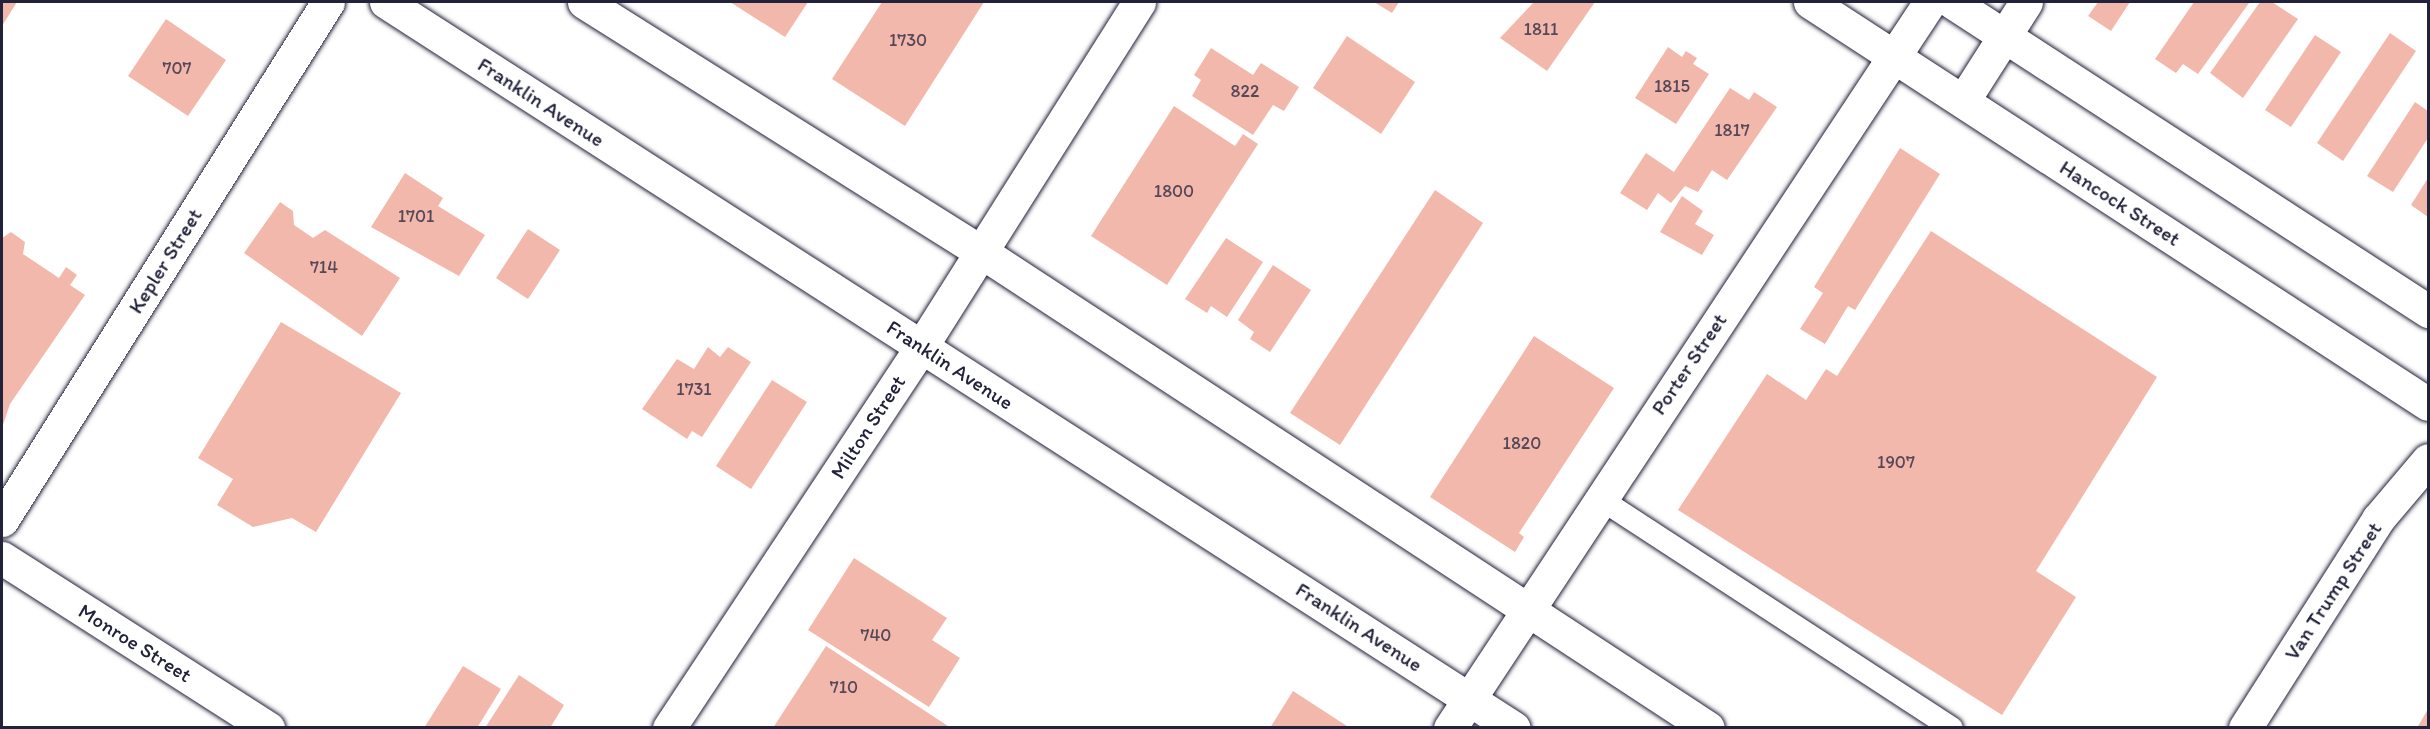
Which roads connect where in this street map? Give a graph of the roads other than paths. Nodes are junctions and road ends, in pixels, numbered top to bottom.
1 (328, 2) edge
2 (386, 2) edge
3 (584, 2) edge
4 (1139, 2) edge
5 (1810, 2) edge
6 (1929, 2) edge
7 (1952, 2) edge
8 (2026, 2) edge
9 (2004, 35) junction
10 (1893, 55) junction
11 (1963, 101) junction
12 (980, 250) junction
13 (2428, 311) edge
14 (921, 347) junction
15 (2428, 404) edge
16 (2428, 460) edge
17 (1599, 498) junction
18 (2, 520) edge
19 (2, 558) edge
20 (1525, 610) junction
21 (1469, 698) junction
22 (268, 728) edge
23 (669, 728) edge
24 (1450, 728) edge
25 (1514, 728) edge
26 (1708, 728) edge
27 (1952, 728) edge
28 (2245, 728) edge

1 - 18 street, Kepler Street
2 - 14 street, Franklin Avenue
3 - 12 street
4 - 12 street, Milton Street
5 - 10 street, Hancock Street
6 - 10 street, Porter Street
7 - 9 street
8 - 9 street
9 - 11 street
9 - 13 street
10 - 11 street, Hancock Street
10 - 17 street, Porter Street
11 - 15 street, Hancock Street
12 - 14 street, Milton Street
12 - 20 street
14 - 21 street, Franklin Avenue
14 - 23 street, Milton Street
16 - 28 street, Van Trump Street
17 - 20 street, Porter Street
17 - 27 lane
19 - 22 street, Monroe Street
20 - 21 street, Porter Street
20 - 26 street
21 - 24 street, Porter Street
21 - 25 street, Franklin Avenue

